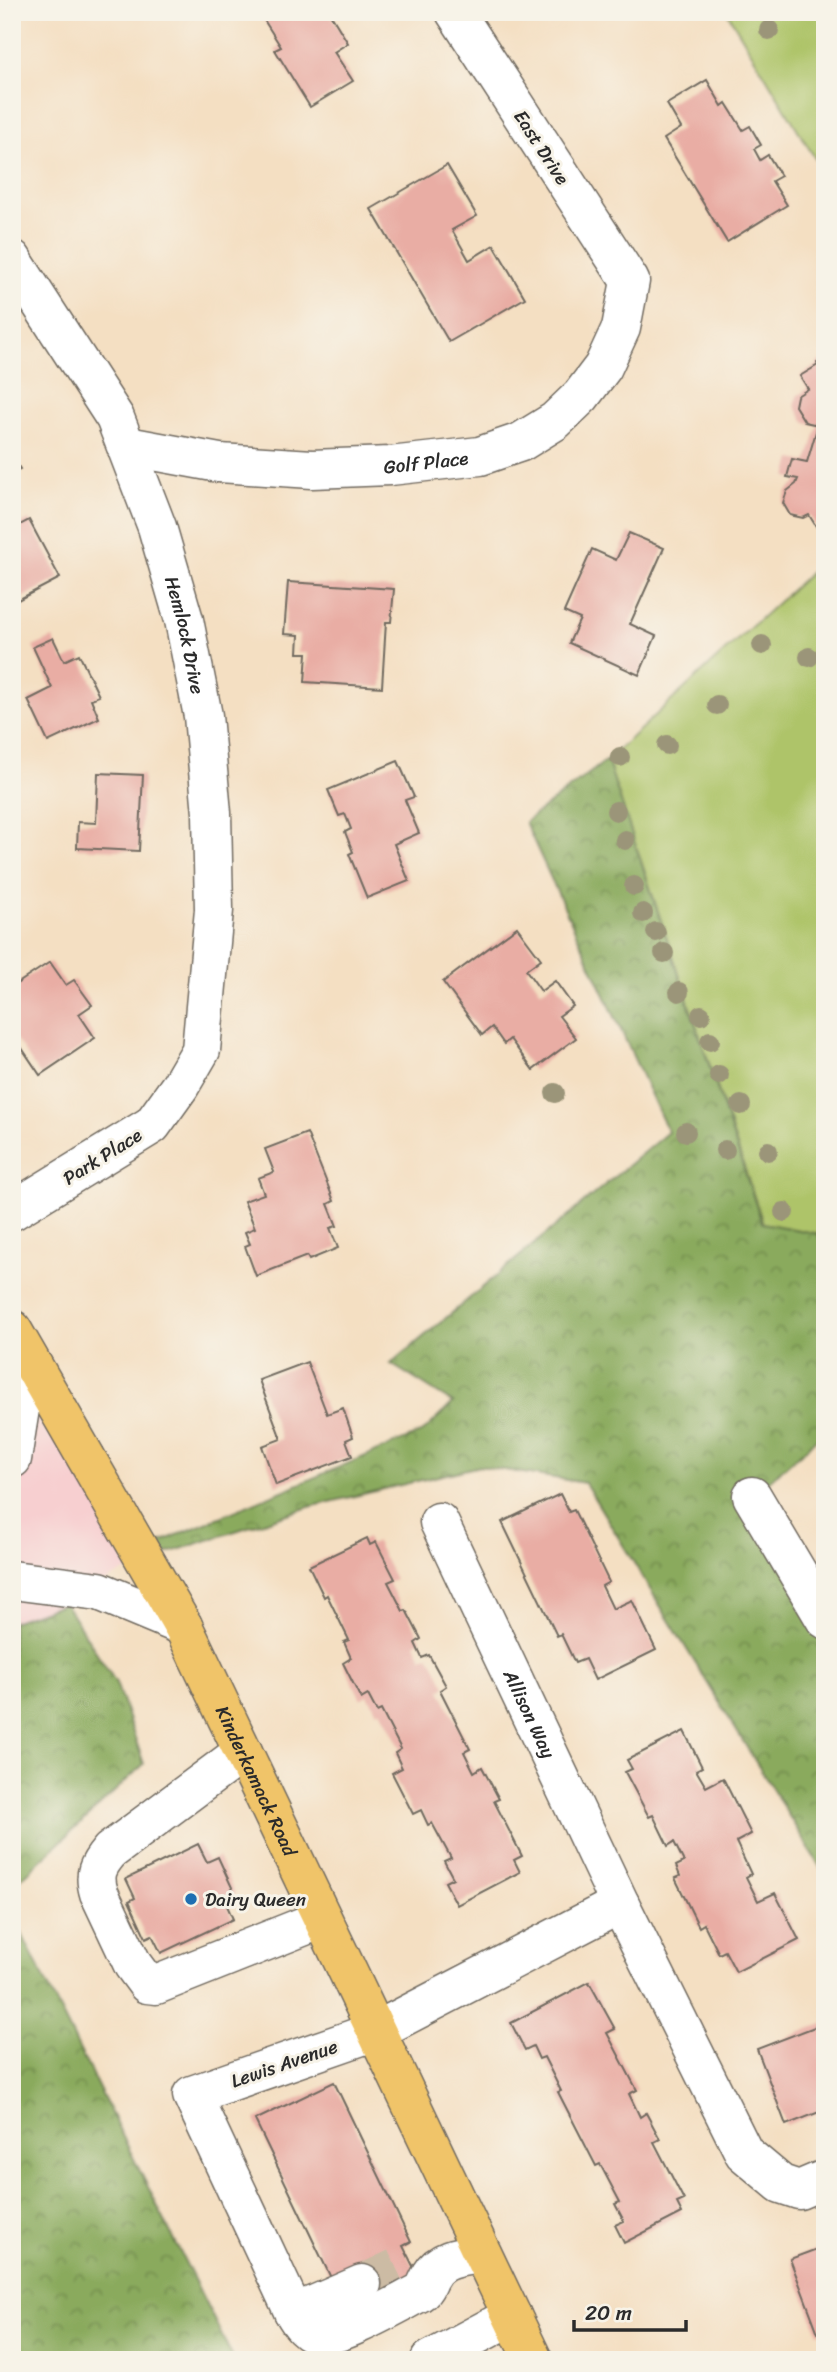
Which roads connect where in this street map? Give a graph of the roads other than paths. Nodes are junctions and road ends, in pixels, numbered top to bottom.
1 (455, 12) edge
2 (12, 259) edge
3 (630, 281) joint
4 (127, 446) junction
5 (201, 1050) joint
6 (12, 1211) edge
7 (20, 1343) edge
8 (12, 1459) edge
9 (752, 1496) dead end
10 (439, 1522) dead end
11 (12, 1580) edge
12 (825, 1619) edge
13 (183, 1626) junction
14 (243, 1752) junction
15 (620, 1904) junction
16 (322, 1919) junction
17 (376, 2031) junction
18 (825, 2179) edge
19 (467, 2257) junction
20 (410, 2261) tunnel mouth
21 (362, 2284) tunnel mouth
22 (293, 2311) junction
23 (512, 2316) junction
24 (430, 2360) edge
25 (533, 2360) edge

1 - 3 street, East Drive
2 - 4 street, Hemlock Drive
3 - 4 street, Golf Place
4 - 5 street, Hemlock Drive
5 - 6 street, Park Place
7 - 8 street
7 - 13 main road, Kinderkamack Road
9 - 12 street
10 - 15 street, Allison Way
11 - 13 street
13 - 14 main road, Kinderkamack Road
14 - 16 main road, Kinderkamack Road
14 - 16 street
15 - 17 street
15 - 18 street, Allison Way
16 - 17 main road, Kinderkamack Road
17 - 19 main road, Kinderkamack Road
17 - 22 street, Lewis Avenue
19 - 20 street
19 - 22 street
19 - 23 main road, Kinderkamack Road
21 - 22 street
23 - 24 street
23 - 25 main road, Kinderkamack Road

